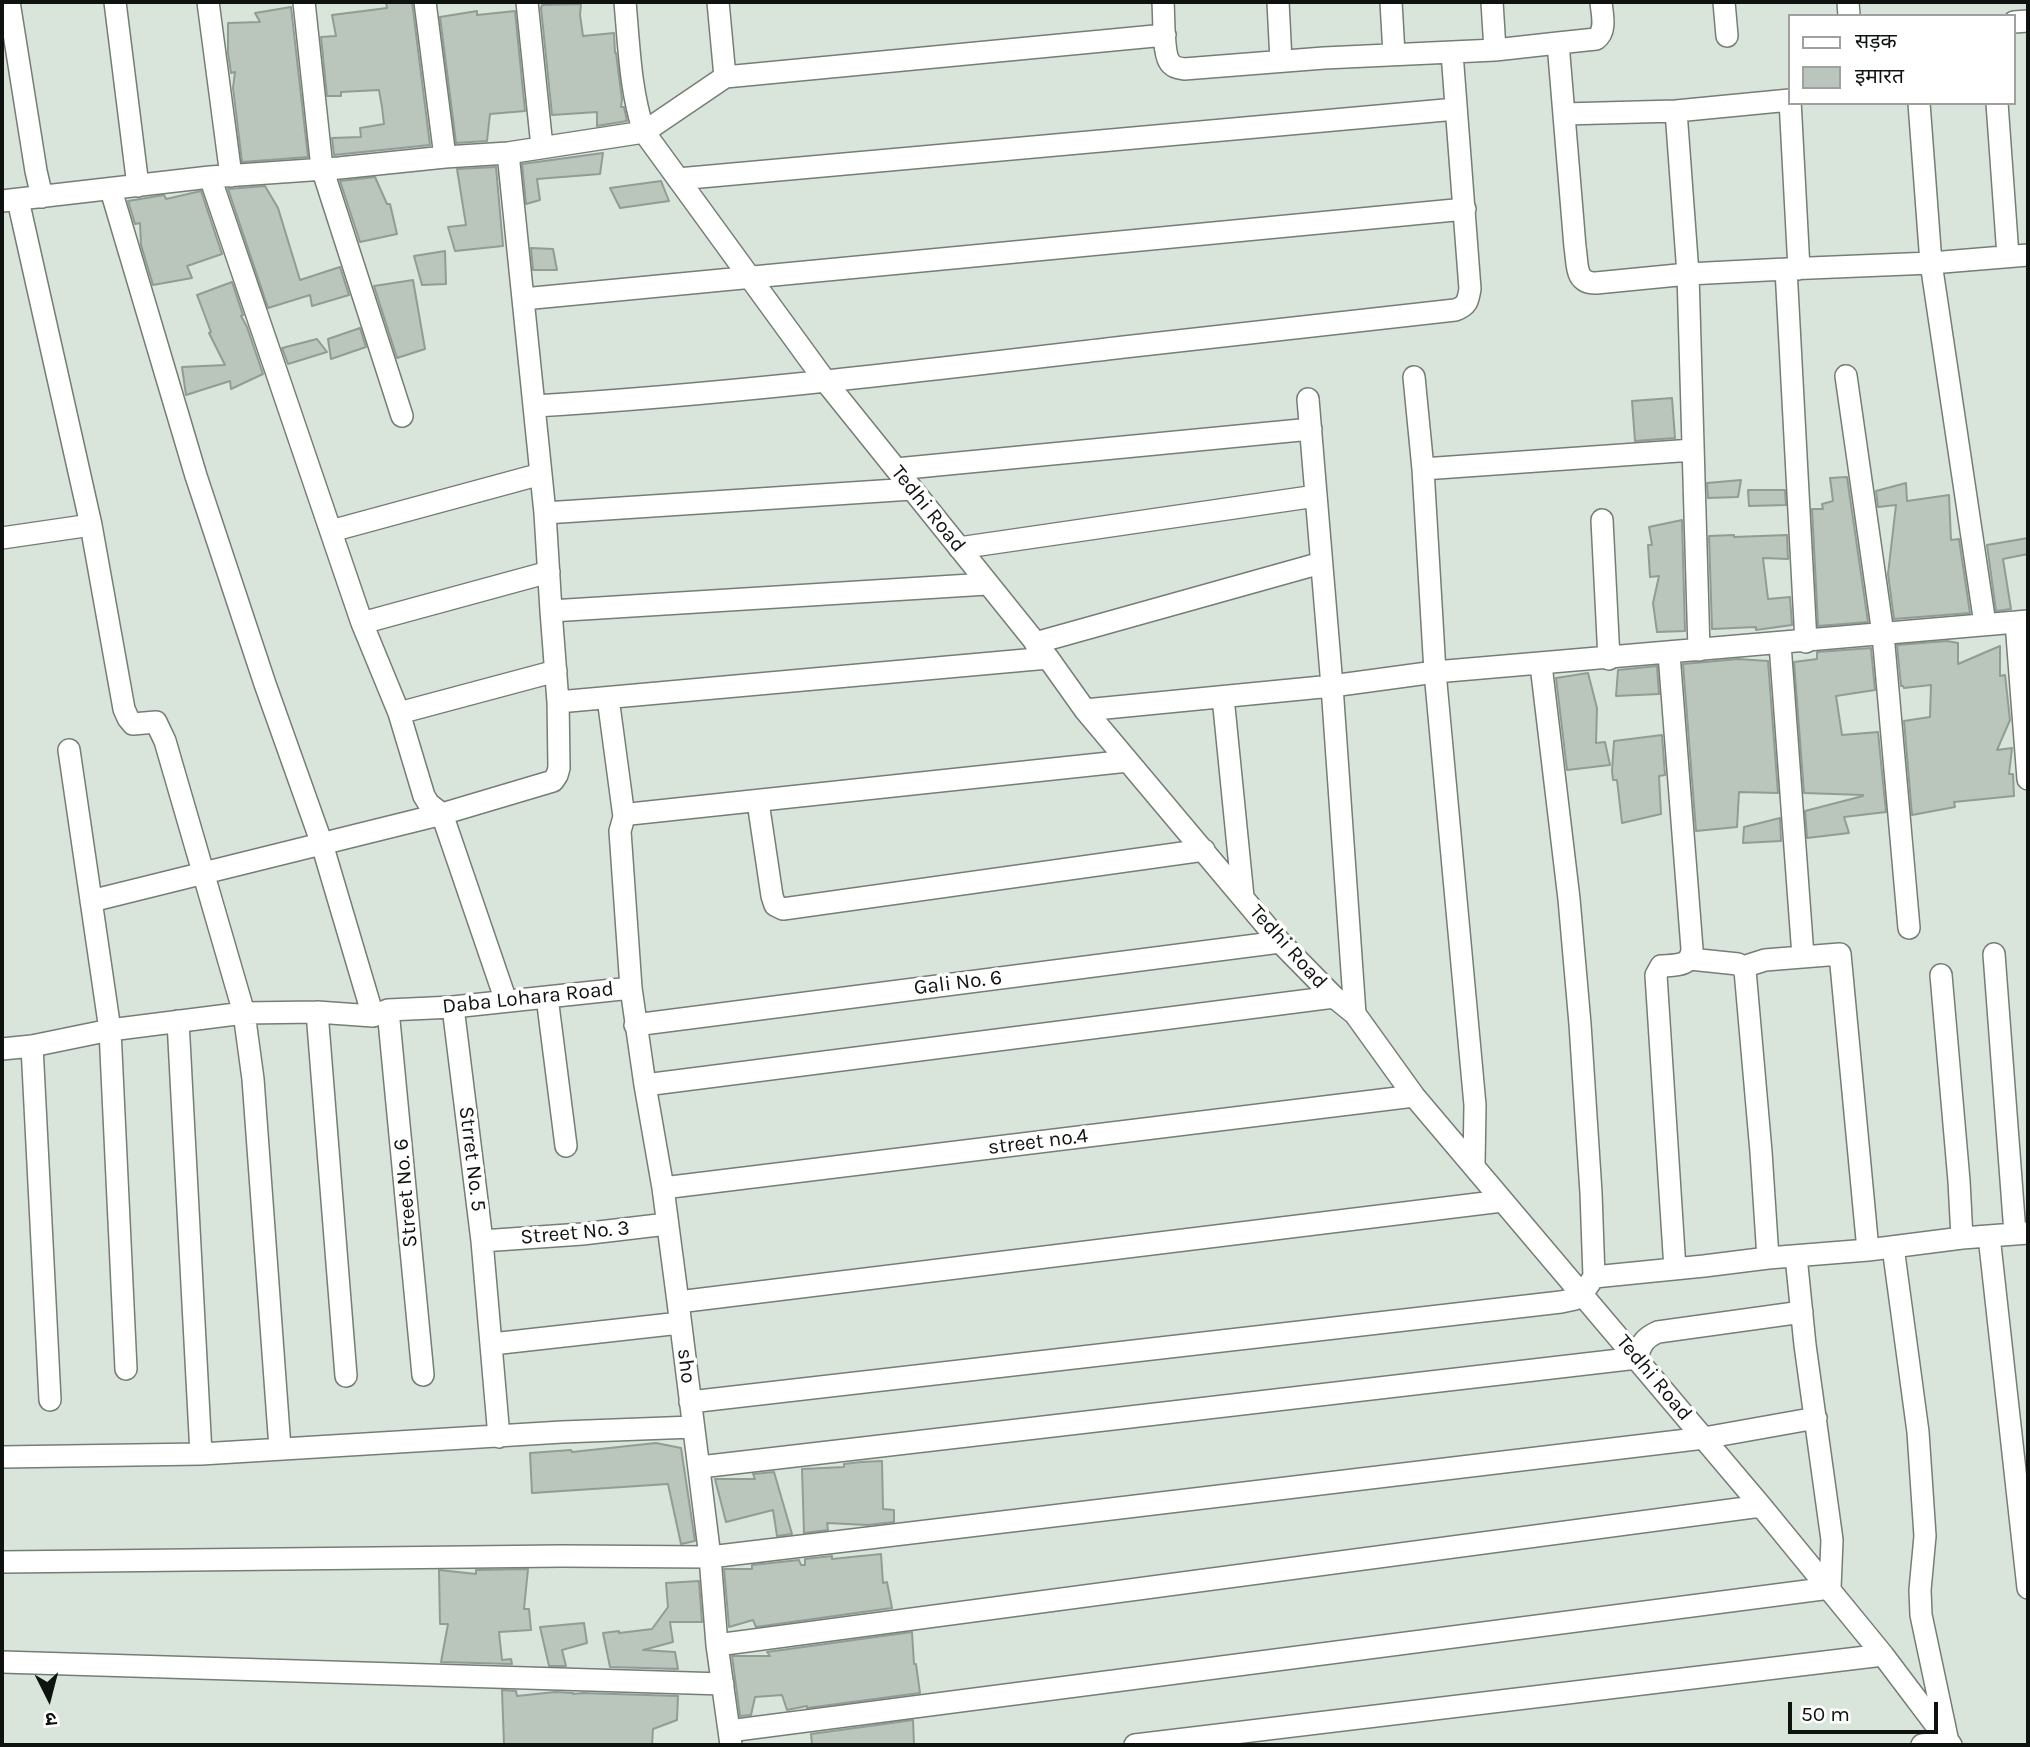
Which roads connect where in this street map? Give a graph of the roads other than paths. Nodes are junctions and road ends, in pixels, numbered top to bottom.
1 (9, 2) edge
2 (115, 2) edge
3 (208, 2) edge
4 (304, 2) edge
5 (425, 2) edge
6 (527, 2) edge
7 (625, 2) edge
8 (718, 2) edge
9 (1163, 2) edge
10 (1278, 2) edge
11 (1391, 2) edge
12 (1492, 2) edge
13 (1601, 2) edge
14 (1724, 2) edge
15 (1165, 35) junction
16 (1727, 36) dead end
17 (1558, 43) junction
18 (1495, 50) junction
19 (1452, 53) junction
20 (1394, 54) junction
21 (1281, 61) junction
22 (725, 77) junction
23 (1788, 100) edge
24 (1790, 105) edge
25 (1919, 105) edge
26 (1997, 105) edge
27 (1456, 109) junction
28 (1676, 111) junction
29 (1564, 114) junction
30 (644, 132) junction
31 (542, 147) junction
32 (508, 153) junction
33 (445, 157) junction
34 (322, 168) junction
35 (220, 176) junction
36 (678, 179) junction
37 (138, 186) junction
38 (111, 190) junction
39 (42, 197) junction
40 (10, 201) edge
41 (1465, 209) junction
42 (2018, 256) edge
43 (1931, 262) junction
44 (1793, 269) junction
45 (1688, 274) junction
46 (750, 277) junction
47 (523, 299) junction
48 (1846, 376) dead end
49 (1414, 377) dead end
50 (826, 382) junction
51 (1308, 399) dead end
52 (535, 406) junction
53 (402, 416) dead end
54 (1311, 429) junction
55 (1693, 450) junction
56 (896, 469) junction
57 (1423, 469) junction
58 (541, 474) junction
59 (912, 489) junction
60 (1316, 496) junction
61 (545, 513) junction
62 (1602, 520) dead end
63 (91, 525) junction
64 (331, 531) junction
65 (2, 538) edge
66 (959, 548) junction
67 (1321, 563) junction
68 (549, 572) junction
69 (987, 584) junction
70 (551, 611) junction
71 (2022, 622) edge
72 (362, 623) junction
73 (1985, 624) junction
74 (1883, 634) junction
75 (1806, 642) junction
76 (1780, 644) junction
77 (1041, 650) junction
78 (1699, 650) junction
79 (1669, 654) junction
80 (1609, 659) junction
81 (1541, 665) junction
82 (556, 671) junction
83 (1435, 673) junction
84 (1332, 686) junction
85 (558, 697) junction
86 (608, 698) junction
87 (1223, 698) junction
88 (1085, 710) junction
89 (399, 713) junction
90 (69, 750) dead end
91 (1128, 761) junction
92 (2028, 779) edge
93 (758, 802) junction
94 (442, 814) junction
95 (624, 817) junction
96 (322, 844) junction
97 (1204, 850) junction
98 (204, 874) junction
99 (1243, 897) junction
100 (91, 901) junction
101 (1909, 928) dead end
102 (1280, 942) junction
103 (1994, 954) dead end
104 (1803, 956) junction
105 (1690, 959) junction
106 (1743, 967) junction
107 (1941, 975) dead end
108 (631, 988) junction
109 (547, 997) junction
110 (1334, 997) junction
111 (506, 1001) junction
112 (453, 1007) junction
113 (317, 1012) junction
114 (244, 1013) junction
115 (381, 1013) junction
116 (1355, 1014) junction
117 (178, 1021) junction
118 (635, 1025) junction
119 (110, 1030) junction
120 (32, 1046) junction
121 (2, 1049) edge
122 (645, 1085) junction
123 (1414, 1096) junction
124 (566, 1146) dead end
125 (1474, 1165) junction
126 (663, 1188) junction
127 (1502, 1201) junction
128 (667, 1224) junction
129 (2022, 1233) edge
130 (1989, 1236) junction
131 (1962, 1238) junction
132 (482, 1241) junction
133 (1893, 1247) junction
134 (1868, 1250) junction
135 (1796, 1256) junction
136 (1768, 1258) junction
137 (1675, 1269) junction
138 (1588, 1285) junction
139 (1802, 1312) junction
140 (679, 1313) junction
141 (492, 1344) junction
142 (1637, 1358) junction
143 (126, 1369) dead end
144 (346, 1376) dead end
145 (423, 1376) dead end
146 (50, 1400) dead end
147 (690, 1402) junction
148 (1816, 1418) junction
149 (693, 1427) junction
150 (499, 1437) junction
151 (1704, 1438) junction
152 (280, 1448) junction
153 (201, 1454) junction
154 (2, 1457) edge
155 (699, 1467) junction
156 (1761, 1506) junction
157 (710, 1557) junction
158 (2, 1562) edge
159 (1830, 1588) junction
160 (2028, 1588) edge
161 (717, 1645) junction
162 (1883, 1655) junction
163 (2, 1662) edge
164 (723, 1684) junction
165 (730, 1738) edge
166 (1950, 1744) edge
167 (1135, 1745) edge
168 (1922, 1745) edge

1 - 39 street
2 - 37 street
3 - 35 street
4 - 34 street
5 - 33 street
6 - 31 street
7 - 30 street
8 - 22 street
9 - 15 street
10 - 21 street
11 - 20 street
12 - 18 street
13 - 17 street
14 - 16 street
15 - 21 street
15 - 22 street
17 - 18 street
17 - 29 street
18 - 19 street
19 - 20 street
19 - 27 street
20 - 21 street
22 - 30 street
23 - 28 street
24 - 44 street
25 - 43 street
26 - 42 street
27 - 36 street
27 - 41 street
28 - 29 street
28 - 45 street
29 - 45 street
30 - 31 street
30 - 36 street, Tedhi Road
31 - 32 street
32 - 33 street
32 - 47 street
33 - 34 street
34 - 35 street
34 - 53 street
35 - 37 street
35 - 64 street
36 - 46 street, Tedhi Road
37 - 38 street
38 - 39 street
38 - 96 street, Street No. 6
39 - 40 street
40 - 63 street
41 - 46 street
41 - 50 street
42 - 43 street
43 - 44 street
43 - 73 street
44 - 45 street
44 - 75 street
45 - 55 street
46 - 47 street
46 - 50 street, Tedhi Road
47 - 52 street
48 - 74 street
49 - 57 street
50 - 52 street
50 - 56 street, Tedhi Road
51 - 54 street
52 - 58 street
54 - 56 street
54 - 60 street
55 - 57 street
55 - 78 street
56 - 59 street, Tedhi Road
57 - 83 street
58 - 61 street
58 - 64 street
59 - 61 street
59 - 66 street, Tedhi Road
60 - 66 street
60 - 67 street
61 - 68 street
62 - 80 street
63 - 65 street
63 - 98 street
64 - 72 street
66 - 69 street, Tedhi Road
67 - 77 street
67 - 84 street
68 - 70 street
68 - 72 street
69 - 70 street
69 - 77 street, Tedhi Road
70 - 82 street
71 - 73 street
71 - 92 street
72 - 89 street
73 - 74 street
74 - 75 street
74 - 101 street
75 - 76 street
76 - 78 street
76 - 104 street
77 - 86 street
77 - 88 street, Tedhi Road
78 - 79 street
79 - 80 street
79 - 105 street
80 - 81 street
81 - 83 street
81 - 138 street
82 - 85 street
82 - 89 street
83 - 84 street
83 - 125 street
84 - 87 street
84 - 116 street
85 - 86 street
85 - 94 street
86 - 95 street, Daba Lohara Road
87 - 88 street
87 - 99 street
88 - 91 street, Tedhi Road
89 - 94 street
90 - 100 street
91 - 93 street
91 - 97 street, Tedhi Road
93 - 95 street
93 - 97 street
94 - 96 street
94 - 111 street
95 - 108 street, Daba Lohara Road
96 - 98 street
96 - 115 street, Street No. 6
97 - 99 street, Tedhi Road
98 - 100 street
98 - 114 street
99 - 102 street, Tedhi Road
100 - 119 street
102 - 110 street, Tedhi Road
102 - 118 street, Gali No. 6
103 - 129 street
104 - 106 street
104 - 134 street
105 - 106 street
105 - 137 street
106 - 136 street
107 - 131 street
108 - 109 street, Daba Lohara Road
108 - 118 street, sho
109 - 111 street, Daba Lohara Road
109 - 124 street
110 - 116 street, Tedhi Road
110 - 122 street
111 - 112 street, Daba Lohara Road
112 - 115 street, Daba Lohara Road
112 - 132 street, Strret No. 5
113 - 114 street, Daba Lohara Road
113 - 115 street, Daba Lohara Road
113 - 144 street
114 - 117 street, Daba Lohara Road
114 - 152 street
115 - 145 street, Street No. 6
116 - 123 street, Tedhi Road
117 - 119 street, Daba Lohara Road
117 - 153 street
118 - 122 street, sho
119 - 120 street, Daba Lohara Road
119 - 143 street
120 - 121 street, Daba Lohara Road
120 - 146 street
122 - 126 street, sho
123 - 125 street, Tedhi Road
123 - 126 street, street no.4
125 - 127 street, Tedhi Road
126 - 128 street, sho
127 - 138 street, Tedhi Road
127 - 140 street
128 - 132 street, Street No. 3
128 - 140 street, sho
129 - 130 street
130 - 131 street
130 - 160 street
131 - 133 street
132 - 141 street, Strret No. 5
133 - 134 street
133 - 166 street
134 - 135 street
135 - 136 street
135 - 139 street
136 - 137 street
137 - 138 street
138 - 142 street, Tedhi Road
138 - 147 street
139 - 142 street
139 - 148 street
140 - 141 street
140 - 147 street, sho
141 - 150 street, Strret No. 5
142 - 151 street, Tedhi Road
142 - 155 street
147 - 149 street, sho
148 - 151 street
148 - 159 street
149 - 150 street
149 - 155 street, sho
150 - 152 street
151 - 156 street, Tedhi Road
151 - 157 street
152 - 153 street
153 - 154 street
155 - 157 street, sho
156 - 159 street, Tedhi Road
156 - 161 street
157 - 158 street
157 - 161 street, sho
159 - 162 street, Tedhi Road
159 - 165 street
161 - 164 street, sho
162 - 166 street, Tedhi Road
162 - 167 street
163 - 164 street
164 - 165 street, sho
166 - 168 street

